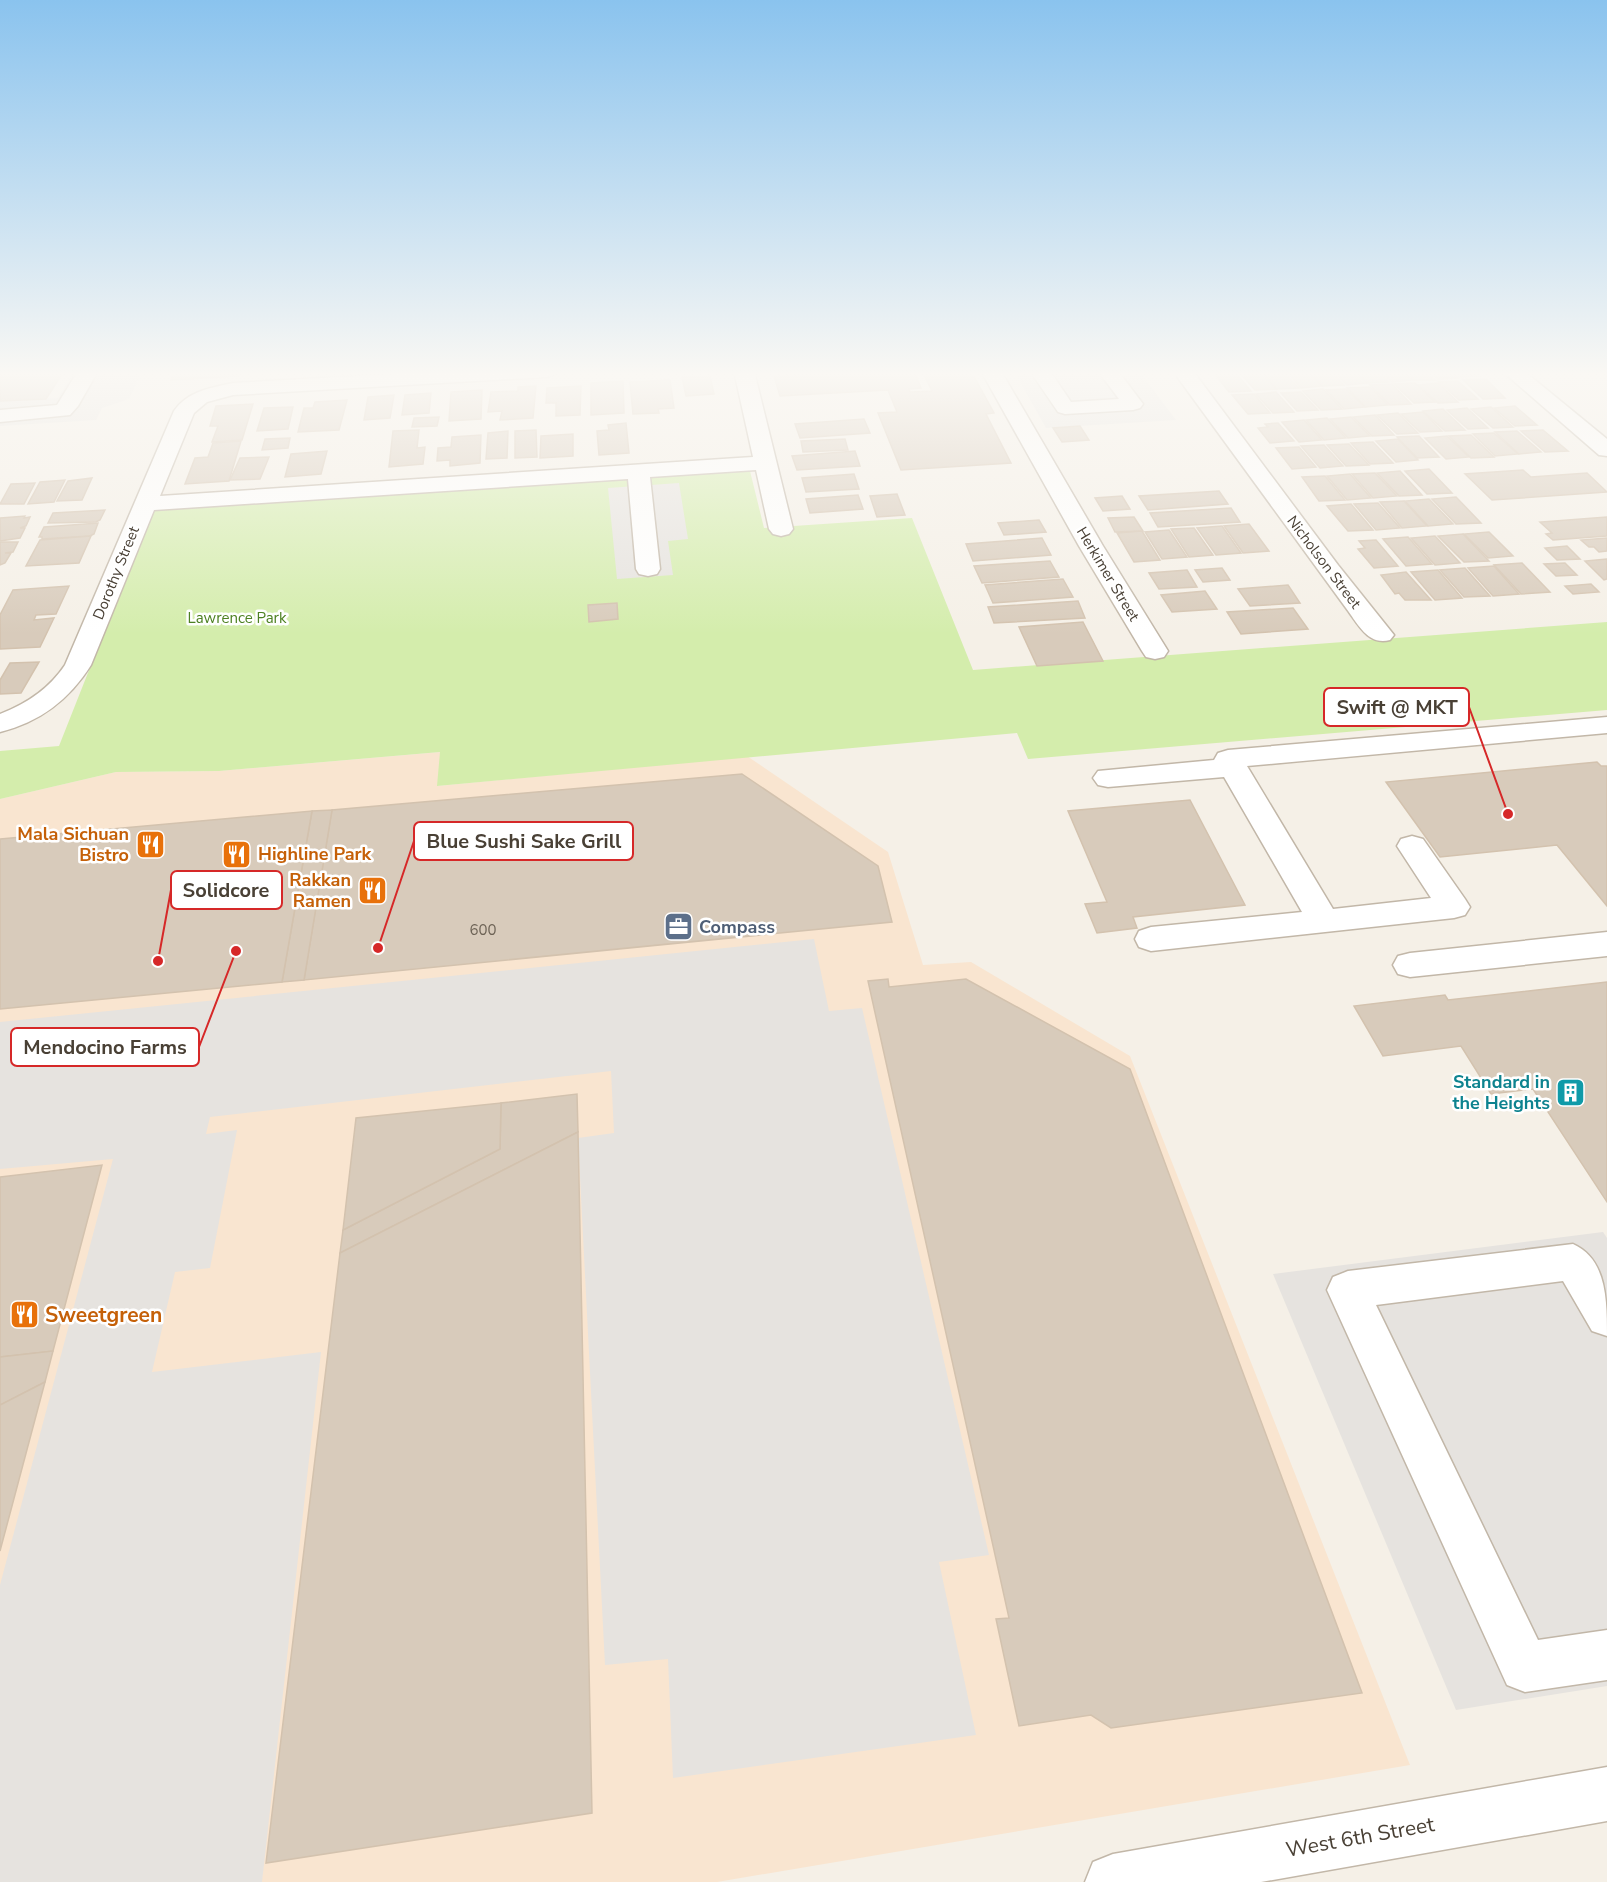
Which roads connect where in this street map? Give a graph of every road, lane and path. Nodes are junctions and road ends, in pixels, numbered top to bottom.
1 (164, 459) edge
2 (764, 459) edge
3 (1042, 459) edge
4 (1249, 459) edge
5 (765, 462) junction
6 (638, 471) junction
7 (145, 504) junction
8 (781, 529) dead end
9 (648, 569) dead end
10 (1382, 635) dead end
11 (1155, 651) dead end
12 (0, 724) edge
13 (1607, 724) edge
14 (1233, 767) junction
15 (1108, 778) dead end
16 (1412, 846) dead end
17 (1324, 921) junction
18 (1151, 939) dead end
19 (1607, 944) edge
20 (1410, 965) dead end
21 (1607, 1317) edge
22 (1607, 1655) edge
23 (1607, 1794) edge
24 (1113, 1882) edge

1 - 7 street, Dorothy Street
2 - 5 street
3 - 11 street, Herkimer Street
4 - 10 street, Nicholson Street
5 - 6 street
5 - 8 street
6 - 7 street
6 - 9 street
7 - 12 street, Dorothy Street
13 - 14 street
14 - 15 street
14 - 17 street
16 - 17 street
17 - 18 street
19 - 20 street
21 - 22 street
23 - 24 street, West 6th Street

